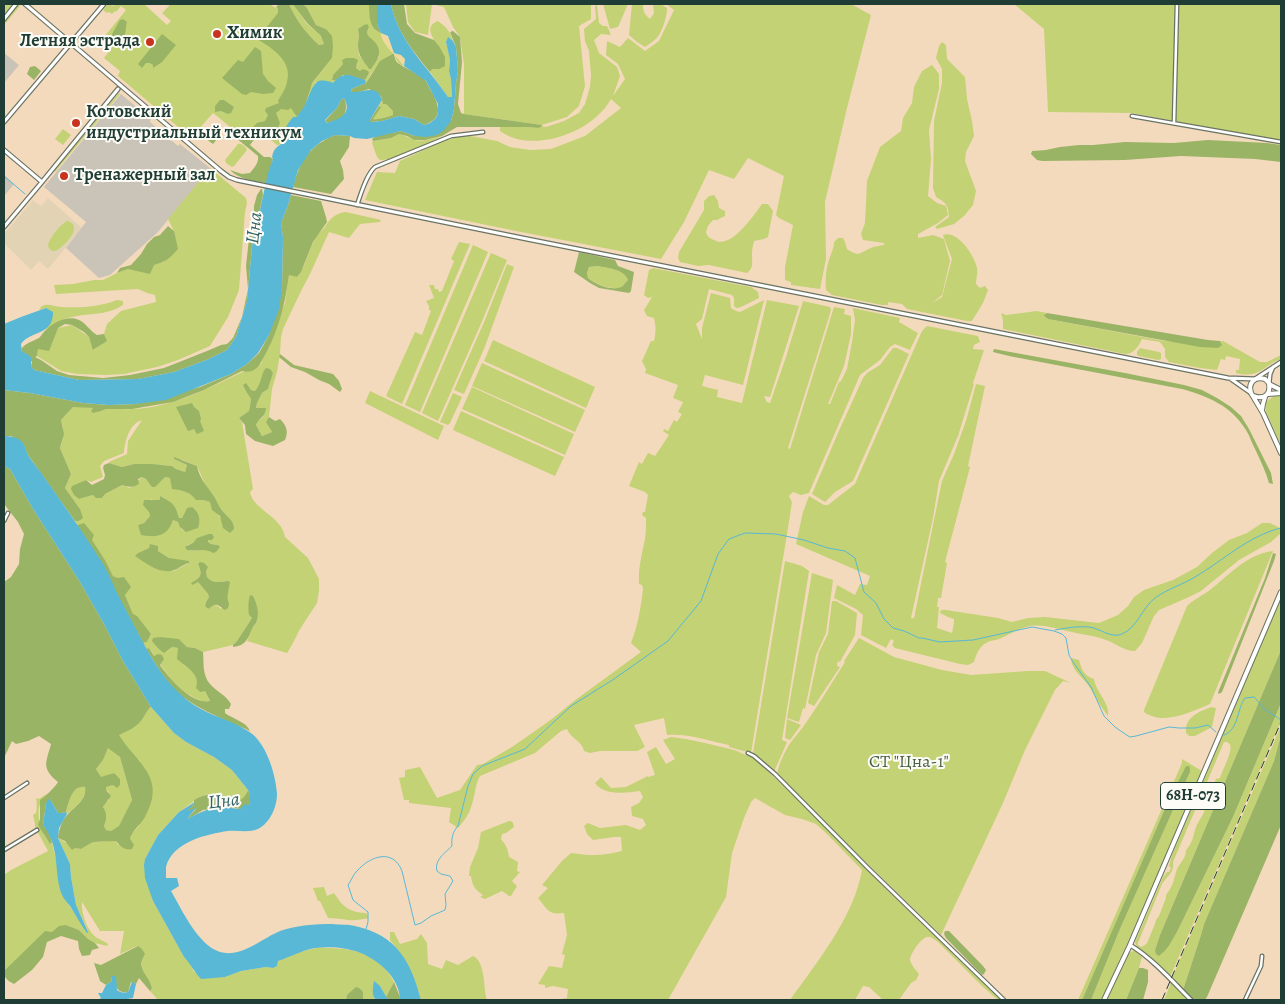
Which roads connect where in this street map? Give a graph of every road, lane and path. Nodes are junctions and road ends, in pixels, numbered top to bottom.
1 (16, 4) edge
2 (25, 4) edge
3 (104, 4) edge
4 (1178, 4) edge
5 (4, 19) edge
6 (71, 43) junction
7 (118, 89) dead end
8 (1132, 116) dead end
9 (4, 122) edge
10 (1174, 123) junction
11 (483, 132) dead end
12 (1281, 142) edge
13 (4, 150) edge
14 (42, 182) junction
15 (357, 205) junction
16 (4, 227) edge
17 (1281, 362) edge
18 (1273, 367) junction
19 (1228, 378) junction
20 (1255, 379) junction
21 (1269, 384) junction
22 (1281, 392) edge
23 (1252, 394) junction
24 (1266, 395) junction
25 (1263, 413) junction
26 (1281, 454) edge
27 (8, 513) dead end
28 (4, 521) edge
29 (1281, 592) edge
30 (748, 753) dead end
31 (27, 783) dead end
32 (4, 798) edge
33 (37, 830) dead end
34 (4, 850) edge
35 (1130, 945) junction
36 (1262, 956) dead end
37 (1004, 1000) edge
38 (1104, 1000) edge
39 (1191, 1000) edge
40 (1245, 1000) edge

1 - 5 main road
2 - 6 main road
3 - 6 main road
4 - 10 street
6 - 9 main road
6 - 15 main road
7 - 14 main road
8 - 10 street
10 - 12 street
11 - 15 street
13 - 14 main road
14 - 16 main road
15 - 19 main road
17 - 18 main road
18 - 20 main road
18 - 21 main road
19 - 20 main road
19 - 23 main road
20 - 21 main road
20 - 23 main road
21 - 22 main road
21 - 24 main road
22 - 24 main road
23 - 24 main road
23 - 25 main road
24 - 25 main road
25 - 26 main road
27 - 28 street
29 - 35 main road, 68Н-073
30 - 37 street
31 - 32 street
33 - 34 street
35 - 38 main road, 68Н-073
35 - 39 main road
36 - 40 street

